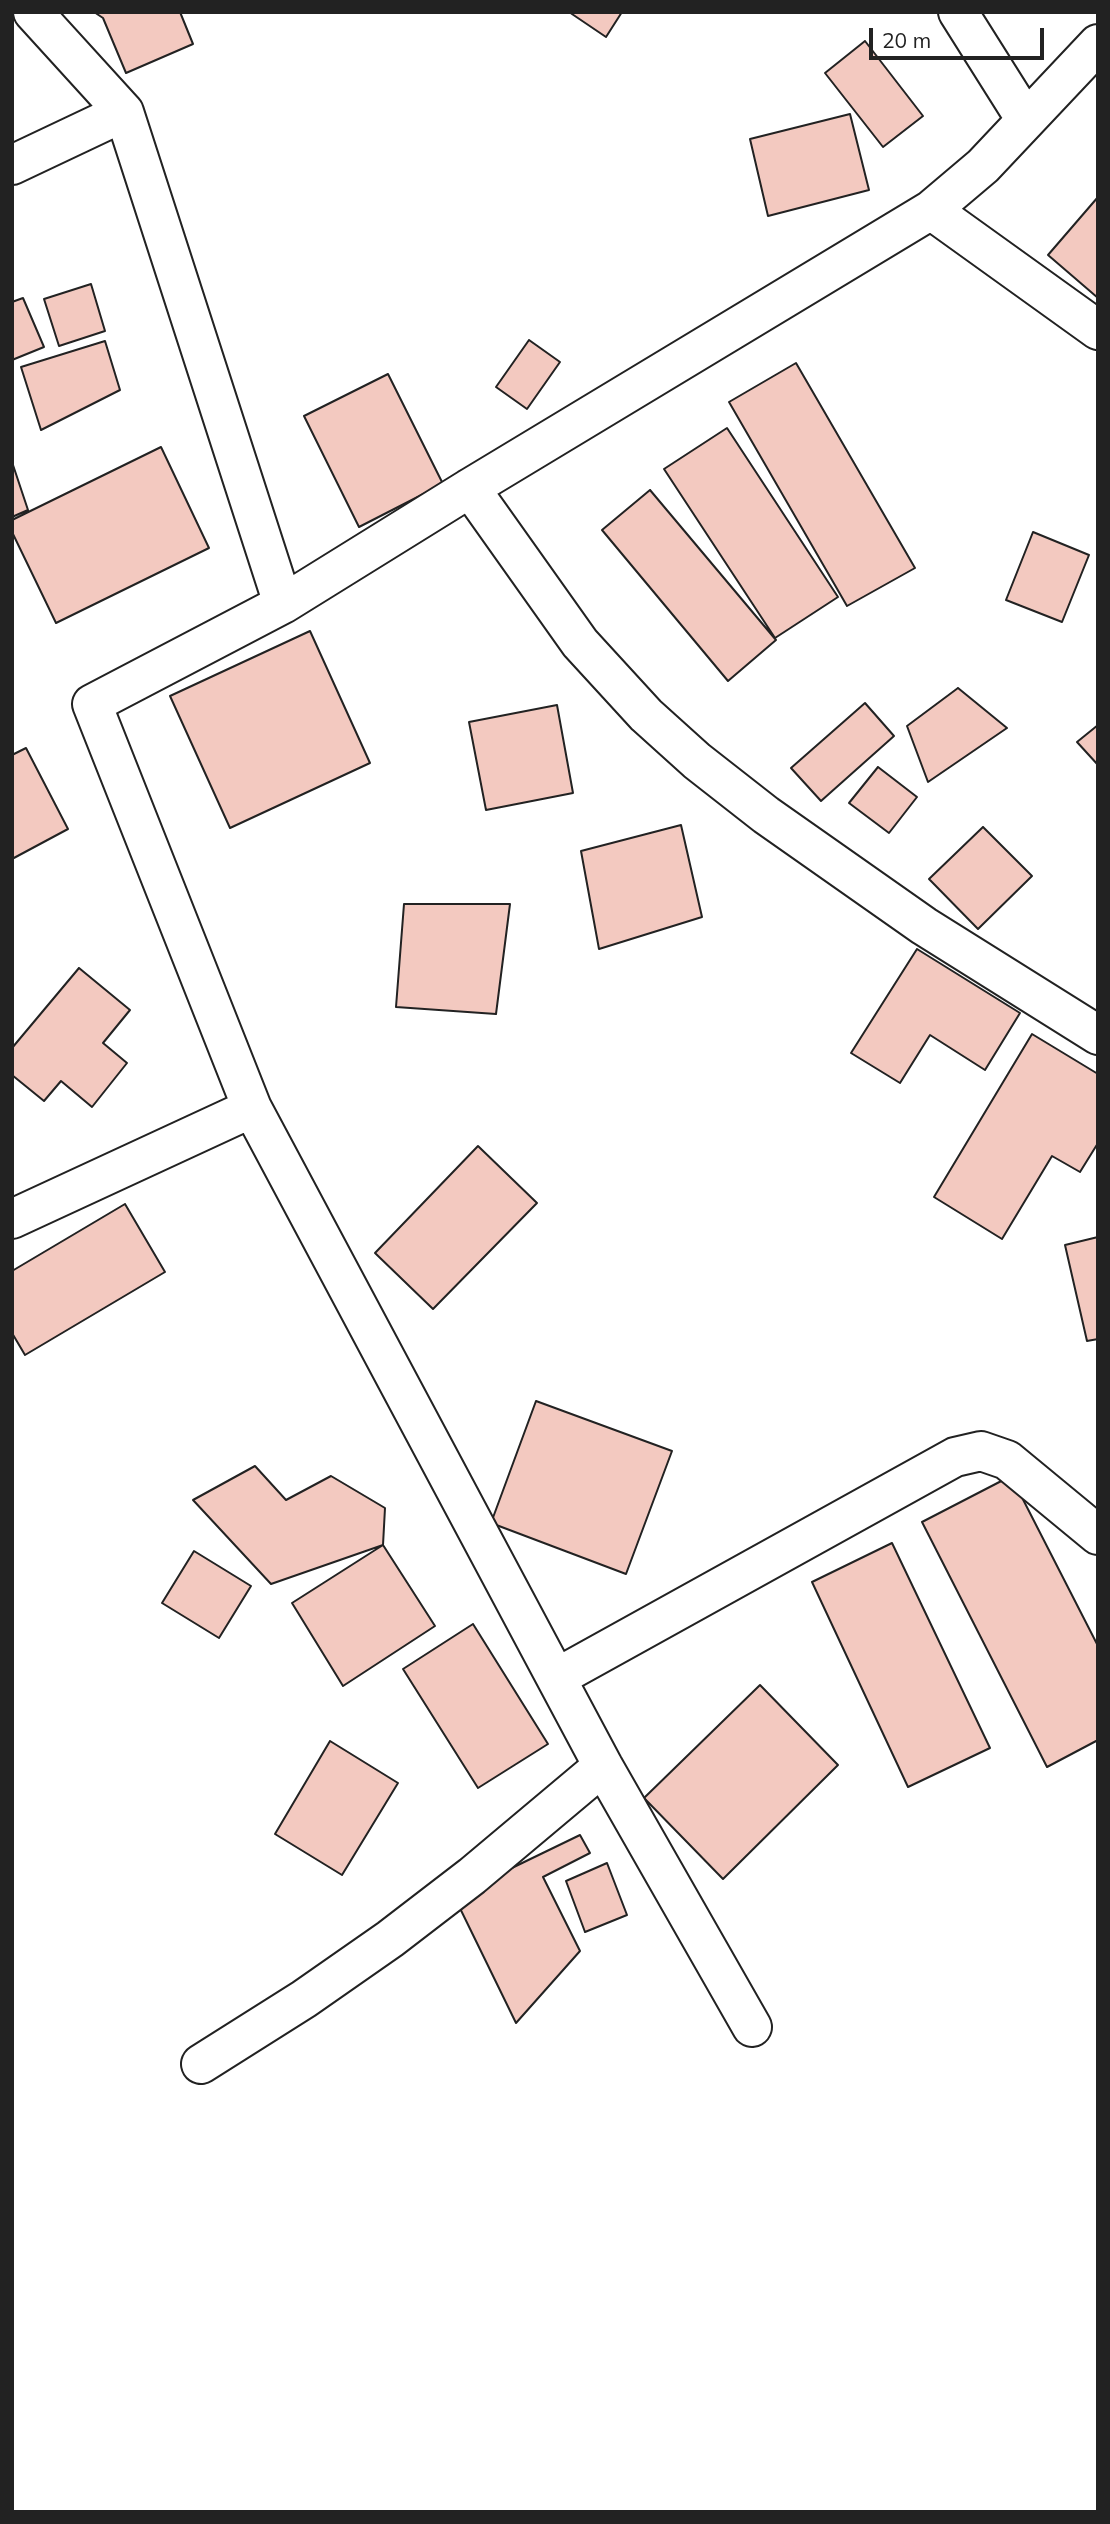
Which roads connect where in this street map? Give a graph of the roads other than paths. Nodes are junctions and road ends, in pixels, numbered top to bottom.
1 (33, 12) edge
2 (958, 12) edge
3 (1098, 44) edge
4 (124, 112) junction
5 (1026, 120) junction
6 (12, 165) edge
7 (931, 210) junction
8 (1098, 330) edge
9 (470, 488) junction
10 (283, 604) junction
11 (1098, 1035) edge
12 (252, 1108) junction
13 (12, 1219) edge
14 (1098, 1535) edge
15 (556, 1678) junction
16 (603, 1766) junction
17 (752, 2027) dead end
18 (201, 2064) dead end

1 - 4 street
2 - 5 street
3 - 5 street
4 - 6 street
4 - 10 street
5 - 7 street
7 - 8 street
7 - 9 street
9 - 10 street
9 - 11 street
10 - 12 street
12 - 13 street
12 - 15 street
14 - 15 street
15 - 16 street
16 - 17 street
16 - 18 street

